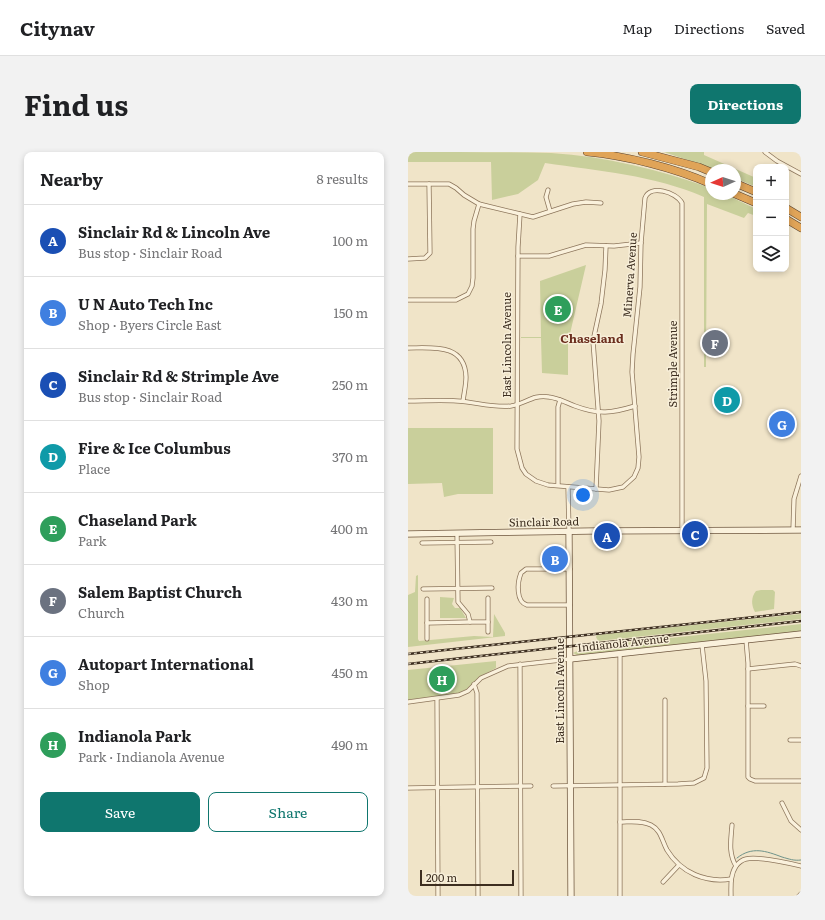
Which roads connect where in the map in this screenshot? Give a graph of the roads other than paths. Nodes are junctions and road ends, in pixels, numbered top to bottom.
1 (588, 152) edge
2 (642, 152) edge
3 (765, 152) edge
4 (705, 170) edge
5 (801, 174) edge
6 (705, 182) edge
7 (408, 184) edge
8 (429, 184) junction
9 (741, 186) edge
10 (548, 190) dead end
11 (753, 191) edge
12 (647, 194) joint
13 (741, 197) edge
14 (753, 202) edge
15 (601, 203) dead end
16 (480, 204) junction
17 (789, 210) edge
18 (550, 211) junction
19 (520, 214) junction
20 (801, 217) edge
21 (789, 221) edge
22 (801, 228) edge
23 (641, 242) junction
24 (606, 246) junction
25 (518, 256) junction
26 (408, 259) edge
27 (408, 300) edge
28 (408, 348) edge
29 (560, 400) junction
30 (408, 401) edge
31 (463, 402) junction
32 (517, 404) junction
33 (635, 406) junction
34 (598, 412) junction
35 (801, 476) edge
36 (558, 485) junction
37 (568, 487) junction
38 (596, 489) junction
39 (794, 530) junction
40 (801, 530) edge
41 (682, 531) junction
42 (569, 532) junction
43 (408, 534) edge
44 (457, 534) junction
45 (458, 542) junction
46 (491, 542) dead end
47 (422, 543) dead end
48 (570, 569) junction
49 (458, 588) junction
50 (492, 588) dead end
51 (423, 589) dead end
52 (488, 598) dead end
53 (427, 599) dead end
54 (570, 605) junction
55 (470, 622) junction
56 (488, 622) junction
57 (427, 623) junction
58 (488, 632) dead end
59 (801, 634) edge
60 (427, 639) dead end
61 (746, 640) junction
62 (702, 645) junction
63 (620, 654) junction
64 (570, 659) junction
65 (520, 664) junction
66 (801, 666) edge
67 (748, 669) junction
68 (474, 684) junction
69 (437, 699) junction
70 (665, 700) dead end
71 (408, 702) edge
72 (748, 706) junction
73 (764, 706) dead end
74 (790, 740) dead end
75 (801, 740) edge
76 (801, 780) edge
77 (620, 784) junction
78 (666, 784) junction
79 (570, 785) junction
80 (521, 786) junction
81 (531, 786) dead end
82 (553, 786) dead end
83 (477, 787) junction
84 (408, 788) edge
85 (438, 788) junction
86 (782, 803) dead end
87 (620, 822) junction
88 (732, 824) dead end
89 (801, 830) edge
90 (679, 865) junction
91 (736, 866) junction
92 (801, 866) edge
93 (731, 879) junction
94 (663, 882) dead end
95 (438, 896) edge
96 (478, 896) edge
97 (521, 896) edge
98 (571, 896) edge
99 (620, 896) edge
100 (731, 896) edge

1 - 6 highway
2 - 4 highway
3 - 5 street
7 - 8 street
8 - 16 street
8 - 26 street
9 - 11 highway
10 - 18 street
12 - 23 street, Minerva Avenue
12 - 41 street, Strimple Avenue
13 - 14 highway
15 - 18 street
16 - 19 street
16 - 27 street
17 - 20 highway
18 - 19 street
19 - 25 street, East Lincoln Avenue
21 - 22 highway
23 - 24 street
23 - 33 street, Minerva Avenue
24 - 25 street
24 - 34 street
25 - 32 street, East Lincoln Avenue
28 - 31 street
29 - 32 street
29 - 34 street
29 - 36 street
30 - 31 street
31 - 32 street
32 - 36 street, East Lincoln Avenue
33 - 34 street
33 - 38 street, Minerva Avenue
34 - 38 street
35 - 39 street
36 - 37 street
37 - 38 street
37 - 42 street, East Lincoln Avenue
39 - 40 main road, Sinclair Road
39 - 41 main road, Sinclair Road
41 - 42 main road, Sinclair Road
42 - 44 main road, Sinclair Road
42 - 48 main road, East Lincoln Avenue
43 - 44 main road, Sinclair Road
44 - 45 street
45 - 46 street
45 - 47 street
45 - 49 street
48 - 54 main road, East Lincoln Avenue
48 - 54 street
49 - 50 street
49 - 51 street
49 - 55 street
52 - 56 street
53 - 57 street
54 - 64 main road, East Lincoln Avenue
55 - 56 street
55 - 57 street
56 - 58 street
57 - 60 street
59 - 61 main road, Indianola Avenue
61 - 62 main road, Indianola Avenue
61 - 67 street
62 - 63 main road, Indianola Avenue
62 - 78 street
63 - 64 main road, Indianola Avenue
63 - 77 street
64 - 65 street, Indianola Avenue
64 - 79 main road, East Lincoln Avenue
65 - 68 street, Indianola Avenue
65 - 80 street
66 - 67 street
67 - 72 street
68 - 69 street, Indianola Avenue
68 - 83 street
69 - 71 street, Indianola Avenue
69 - 85 street
70 - 78 street
72 - 73 street
72 - 76 street
74 - 75 street
77 - 78 street
77 - 79 street
77 - 87 street
79 - 82 street
79 - 98 main road, East Lincoln Avenue
80 - 81 street
80 - 83 street
80 - 97 street
83 - 85 street
83 - 96 street
84 - 85 street
85 - 95 street
86 - 89 street
87 - 90 street
87 - 99 street
88 - 91 street
90 - 93 street
90 - 94 street
91 - 92 street
91 - 93 street
93 - 100 street

